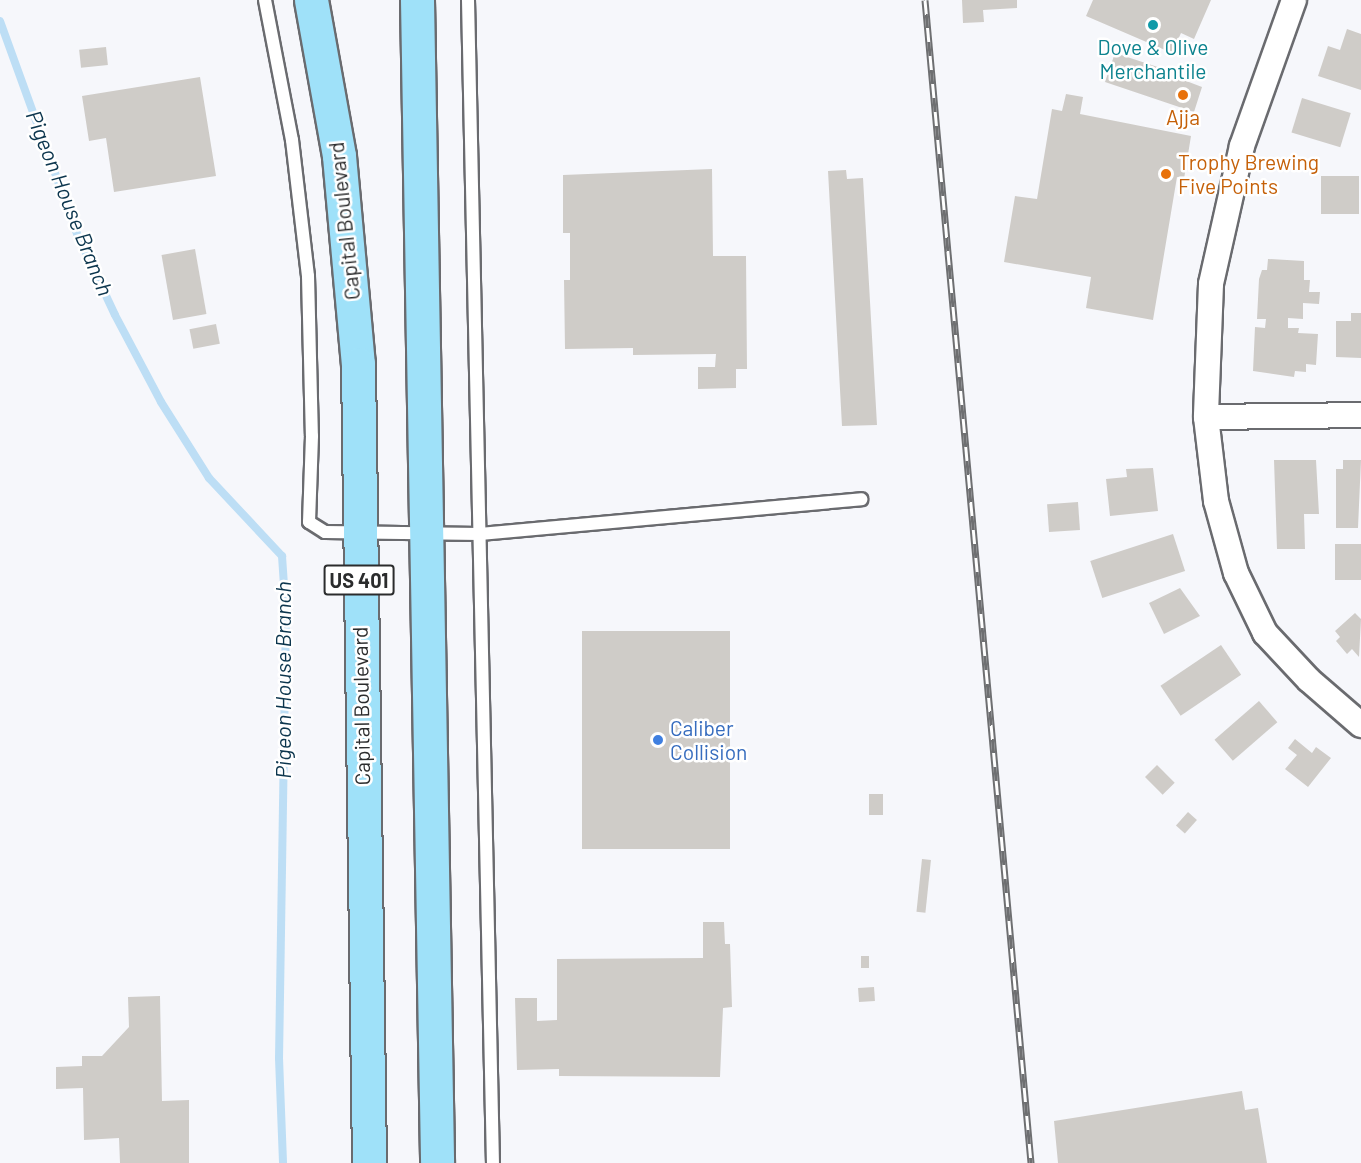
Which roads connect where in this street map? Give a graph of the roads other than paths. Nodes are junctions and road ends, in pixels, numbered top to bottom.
1 (265, 0) edge
2 (311, 0) edge
3 (417, 0) edge
4 (468, 0) edge
5 (1294, 0) edge
6 (1361, 415) edge
7 (1206, 417) junction
8 (861, 499) dead end
9 (358, 534) junction
10 (480, 534) junction
11 (426, 535) junction
12 (1361, 725) edge
13 (369, 1163) edge
14 (437, 1163) edge
15 (493, 1163) edge

1 - 9 lane
2 - 9 main road, Capital Boulevard / US 401
3 - 11 main road
4 - 10 lane
5 - 7 street
6 - 7 street
7 - 12 street
8 - 10 lane
9 - 11 lane
9 - 13 main road, Capital Boulevard / US 401
10 - 11 lane
10 - 15 lane
11 - 14 main road

